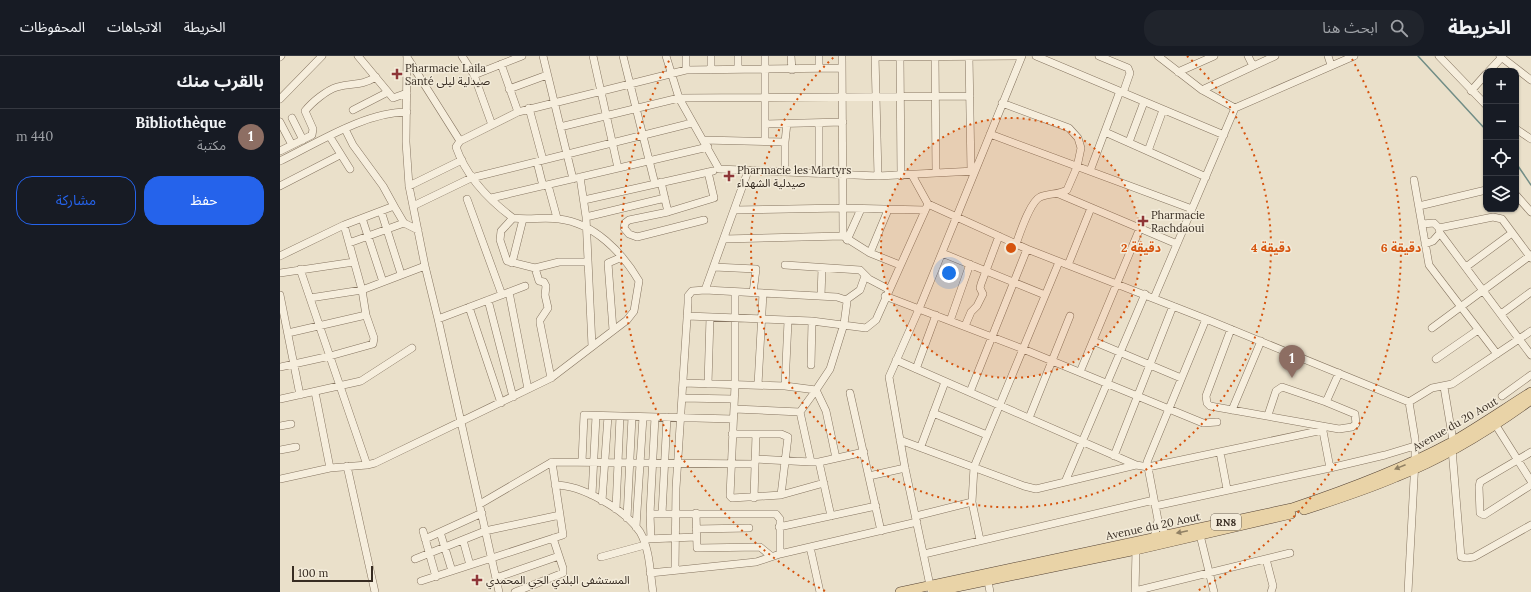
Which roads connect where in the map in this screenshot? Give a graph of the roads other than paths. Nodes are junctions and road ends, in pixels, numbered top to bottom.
1 (322, 56) edge
2 (358, 56) edge
3 (407, 56) edge
4 (462, 56) edge
5 (522, 56) edge
6 (542, 56) edge
7 (593, 56) edge
8 (623, 56) edge
9 (666, 56) edge
10 (686, 56) edge
11 (711, 56) edge
12 (738, 56) edge
13 (765, 56) edge
14 (792, 56) edge
15 (819, 56) edge
16 (842, 56) edge
17 (935, 56) edge
18 (996, 56) edge
19 (1022, 56) edge
20 (1036, 56) edge
21 (1100, 56) edge
22 (1158, 56) edge
23 (1214, 56) edge
24 (1248, 56) edge
25 (1275, 56) edge
26 (1328, 56) edge
27 (1354, 56) edge
28 (1439, 56) edge
29 (875, 57) edge
30 (900, 57) junction
31 (969, 57) edge
32 (1501, 57) edge
33 (505, 60) edge
34 (1331, 65) junction
35 (1254, 66) junction
36 (819, 68) junction
37 (842, 68) junction
38 (1492, 68) edge
39 (738, 69) junction
40 (765, 69) junction
41 (686, 70) junction
42 (711, 70) junction
43 (792, 70) junction
44 (1178, 72) junction
45 (671, 74) junction
46 (474, 75) junction
47 (547, 75) junction
48 (376, 77) junction
49 (1483, 77) edge
50 (1531, 80) edge
51 (630, 84) junction
52 (510, 89) junction
53 (1202, 90) junction
54 (600, 91) junction
55 (1471, 91) junction
56 (388, 92) junction
57 (1121, 92) junction
58 (407, 93) junction
59 (900, 96) junction
60 (936, 96) junction
61 (970, 96) junction
62 (843, 97) junction
63 (876, 97) junction
64 (679, 98) junction
65 (765, 98) junction
66 (280, 99) edge
67 (554, 102) junction
68 (1144, 102) junction
69 (1002, 103) junction
70 (1485, 104) edge
71 (529, 108) junction
72 (1235, 108) junction
73 (636, 109) junction
74 (354, 110) dead end
75 (1163, 110) junction
76 (407, 112) junction
77 (518, 112) junction
78 (606, 116) junction
79 (292, 118) dead end
80 (280, 122) edge
81 (843, 122) junction
82 (692, 123) junction
83 (787, 123) junction
84 (819, 123) junction
85 (765, 124) junction
86 (492, 125) junction
87 (560, 128) junction
88 (345, 129) junction
89 (1105, 132) junction
90 (1519, 132) edge
91 (990, 134) junction
92 (643, 135) junction
93 (1224, 135) junction
94 (330, 137) junction
95 (1531, 139) edge
96 (303, 140) junction
97 (703, 140) junction
98 (460, 141) junction
99 (765, 141) junction
100 (785, 142) junction
101 (1129, 142) junction
102 (612, 143) junction
103 (292, 145) junction
104 (708, 147) junction
105 (280, 151) edge
106 (1148, 151) junction
107 (566, 154) junction
108 (340, 155) junction
109 (462, 160) junction
110 (280, 161) edge
111 (540, 161) junction
112 (650, 161) junction
113 (1077, 167) junction
114 (618, 168) junction
115 (350, 169) dead end
116 (719, 169) junction
117 (748, 171) junction
118 (973, 171) junction
119 (1090, 171) junction
120 (708, 172) junction
121 (785, 172) junction
122 (936, 172) junction
123 (819, 174) junction
124 (843, 175) junction
125 (912, 175) junction
126 (878, 176) junction
127 (901, 176) junction
128 (1206, 177) junction
129 (472, 178) junction
130 (576, 178) junction
131 (1414, 180) dead end
132 (658, 183) junction
133 (546, 185) junction
134 (280, 186) edge
135 (409, 186) junction
136 (1483, 191) edge
137 (1059, 194) junction
138 (491, 198) junction
139 (665, 198) junction
140 (1519, 198) edge
141 (467, 199) dead end
142 (584, 200) junction
143 (394, 206) junction
144 (413, 206) junction
145 (1419, 206) junction
146 (927, 207) junction
147 (843, 208) junction
148 (1091, 208) junction
149 (861, 209) junction
150 (1192, 209) junction
151 (734, 210) junction
152 (888, 210) junction
153 (381, 211) junction
154 (668, 212) junction
155 (1531, 212) edge
156 (586, 217) junction
157 (956, 217) junction
158 (362, 218) junction
159 (513, 218) junction
160 (557, 218) junction
161 (523, 219) junction
162 (704, 220) dead end
163 (404, 223) junction
164 (1422, 224) junction
165 (344, 225) junction
166 (586, 227) junction
167 (1140, 228) junction
168 (387, 230) junction
169 (418, 230) junction
170 (1440, 230) junction
171 (1512, 233) junction
172 (999, 236) junction
173 (369, 237) junction
174 (845, 238) junction
175 (724, 239) junction
176 (349, 243) junction
177 (1016, 244) junction
178 (1177, 244) junction
179 (1425, 244) junction
180 (1027, 249) junction
181 (870, 253) junction
182 (942, 253) junction
183 (280, 256) edge
184 (1531, 256) edge
185 (622, 257) junction
186 (354, 262) junction
187 (587, 262) junction
188 (1059, 262) junction
189 (512, 263) junction
190 (970, 264) junction
191 (785, 265) dead end
192 (900, 265) junction
193 (1068, 265) junction
194 (425, 266) junction
195 (714, 267) junction
196 (1466, 267) junction
197 (535, 268) junction
198 (822, 268) junction
199 (300, 269) junction
200 (986, 271) junction
201 (280, 273) edge
202 (401, 274) junction
203 (865, 276) junction
204 (383, 282) junction
205 (1014, 282) junction
206 (1117, 284) junction
207 (525, 286) dead end
208 (362, 290) junction
209 (705, 290) junction
210 (1483, 290) junction
211 (735, 292) junction
212 (887, 292) junction
213 (1531, 292) edge
214 (753, 293) junction
215 (763, 293) junction
216 (505, 294) junction
217 (1144, 294) junction
218 (280, 295) edge
219 (1045, 295) junction
220 (821, 296) junction
221 (310, 298) junction
222 (1154, 298) junction
223 (488, 300) junction
224 (846, 300) junction
225 (1174, 306) junction
226 (1461, 306) junction
227 (469, 307) junction
228 (920, 309) junction
229 (282, 310) edge
230 (1501, 314) junction
231 (366, 315) junction
232 (936, 315) junction
233 (687, 316) junction
234 (1070, 316) dead end
235 (710, 317) junction
236 (438, 318) junction
237 (736, 318) junction
238 (1206, 319) junction
239 (762, 320) junction
240 (950, 320) junction
241 (788, 321) junction
242 (812, 321) junction
243 (844, 324) junction
244 (283, 325) edge
245 (320, 326) junction
246 (965, 326) junction
247 (1432, 328) dead end
248 (1231, 329) junction
249 (613, 330) junction
250 (1478, 330) junction
251 (1531, 331) edge
252 (288, 333) junction
253 (992, 336) junction
254 (1519, 339) junction
255 (1093, 341) junction
256 (1261, 341) junction
257 (592, 346) junction
258 (412, 348) dead end
259 (1023, 349) junction
260 (1120, 352) junction
261 (1497, 354) junction
262 (1531, 355) edge
263 (330, 356) junction
264 (1436, 359) dead end
265 (896, 360) junction
266 (1052, 360) junction
267 (294, 364) junction
268 (1150, 365) junction
269 (811, 366) dead end
270 (280, 367) edge
271 (916, 369) junction
272 (1080, 372) junction
273 (1339, 373) junction
274 (1531, 375) edge
275 (550, 378) junction
276 (1181, 378) junction
277 (945, 382) junction
278 (683, 383) junction
279 (1107, 383) junction
280 (708, 384) junction
281 (735, 385) junction
282 (758, 385) junction
283 (785, 386) junction
284 (340, 387) junction
285 (1444, 387) junction
286 (528, 389) junction
287 (816, 390) junction
288 (315, 392) junction
289 (970, 392) junction
290 (1531, 392) edge
291 (850, 393) dead end
292 (300, 395) junction
293 (1138, 396) junction
294 (1502, 396) dead end
295 (513, 397) junction
296 (682, 398) junction
297 (280, 399) edge
298 (734, 399) junction
299 (1531, 400) edge
300 (1326, 402) junction
301 (1409, 402) junction
302 (501, 403) junction
303 (1000, 405) junction
304 (734, 409) junction
305 (1169, 409) junction
306 (1232, 410) junction
307 (800, 412) junction
308 (933, 413) junction
309 (1268, 415) junction
310 (596, 416) junction
311 (608, 416) junction
312 (620, 416) junction
313 (632, 417) junction
314 (643, 417) junction
315 (655, 417) junction
316 (667, 418) junction
317 (680, 418) junction
318 (1029, 418) junction
319 (733, 419) junction
320 (460, 422) junction
321 (1217, 422) dead end
322 (291, 424) dead end
323 (1495, 424) junction
324 (280, 426) edge
325 (1322, 428) junction
326 (732, 434) junction
327 (756, 434) junction
328 (987, 434) junction
329 (900, 440) junction
330 (1082, 441) junction
331 (1416, 444) junction
332 (1452, 445) junction
333 (921, 446) junction
334 (296, 447) dead end
335 (280, 450) edge
336 (864, 452) junction
337 (1220, 452) junction
338 (1531, 452) edge
339 (1425, 455) junction
340 (1114, 456) junction
341 (836, 458) junction
342 (787, 460) junction
343 (1518, 460) junction
344 (755, 461) junction
345 (552, 462) junction
346 (582, 462) junction
347 (594, 462) junction
348 (605, 462) junction
349 (811, 462) junction
350 (819, 462) junction
351 (618, 463) junction
352 (629, 463) junction
353 (640, 463) junction
354 (653, 463) junction
355 (665, 463) junction
356 (677, 463) junction
357 (730, 464) junction
358 (1415, 464) junction
359 (367, 465) junction
360 (1136, 465) junction
361 (347, 466) junction
362 (974, 467) junction
363 (330, 468) junction
364 (905, 468) junction
365 (1148, 468) junction
366 (1330, 468) junction
367 (869, 476) junction
368 (280, 479) edge
369 (1531, 481) edge
370 (1065, 482) junction
371 (824, 483) junction
372 (555, 485) junction
373 (1531, 485) edge
374 (1227, 489) junction
375 (592, 495) junction
376 (781, 495) junction
377 (754, 498) junction
378 (602, 501) junction
379 (972, 502) junction
380 (1154, 503) junction
381 (480, 504) junction
382 (876, 506) junction
383 (616, 509) junction
384 (482, 513) junction
385 (696, 513) junction
386 (560, 514) junction
387 (650, 514) junction
388 (662, 514) junction
389 (674, 514) junction
390 (831, 516) junction
391 (627, 518) junction
392 (917, 519) junction
393 (1158, 520) junction
394 (1531, 525) edge
395 (779, 527) junction
396 (636, 528) junction
397 (749, 528) dead end
398 (423, 531) dead end
399 (486, 531) junction
400 (882, 531) junction
401 (440, 532) junction
402 (696, 533) junction
403 (1166, 535) junction
404 (1200, 535) junction
405 (554, 538) junction
406 (674, 538) junction
407 (1154, 538) junction
408 (425, 539) junction
409 (651, 539) junction
410 (463, 540) junction
411 (980, 540) junction
412 (644, 542) junction
413 (810, 547) junction
414 (445, 548) junction
415 (1136, 550) junction
416 (1290, 553) dead end
417 (429, 554) junction
418 (780, 554) junction
419 (924, 554) junction
420 (559, 556) junction
421 (771, 556) junction
422 (601, 557) dead end
423 (491, 558) junction
424 (1266, 559) junction
425 (415, 560) dead end
426 (470, 565) junction
427 (675, 570) junction
428 (452, 571) junction
429 (650, 572) junction
430 (1210, 573) junction
431 (436, 576) junction
432 (987, 577) junction
433 (496, 578) junction
434 (421, 581) dead end
435 (932, 590) edge
436 (375, 592) edge
437 (499, 592) edge
438 (515, 592) edge
439 (653, 592) edge
440 (820, 592) edge
441 (900, 592) edge
442 (990, 592) edge
443 (1135, 592) edge
444 (1214, 592) edge
445 (1271, 592) edge
446 (1408, 592) edge

1 - 66 street
2 - 48 street
3 - 58 street
3 - 98 street
4 - 46 street
5 - 33 street
6 - 47 street
7 - 54 street
8 - 51 street
9 - 45 street
10 - 41 street
11 - 42 street
12 - 39 street
13 - 40 street
14 - 43 street
15 - 36 street
16 - 37 street
17 - 30 street
17 - 31 street
17 - 60 street
18 - 19 street
18 - 31 street
19 - 69 street
20 - 57 street
21 - 57 street
22 - 44 street
23 - 44 street
24 - 35 street
25 - 35 street
26 - 34 street
27 - 34 street
28 - 55 street
29 - 30 street
29 - 63 street
30 - 59 street
31 - 61 street
32 - 38 street
32 - 50 street
33 - 46 street
33 - 52 street
34 - 72 street
35 - 53 street
36 - 37 street
36 - 43 street
37 - 62 street
39 - 40 street
39 - 42 street
40 - 43 street
40 - 65 street
41 - 42 street
41 - 45 street
44 - 53 street
45 - 51 street
45 - 64 street
46 - 86 street
47 - 52 street
47 - 67 street
48 - 56 street
48 - 96 street
49 - 55 street
51 - 54 street
51 - 73 street
52 - 77 street
53 - 72 street
54 - 67 street
54 - 78 street
55 - 70 street
56 - 58 street
56 - 74 street
57 - 68 street
57 - 89 street
58 - 76 street
59 - 60 street
59 - 63 street
59 - 127 street
60 - 61 street
60 - 122 street
61 - 118 street
62 - 63 street
62 - 65 street
62 - 81 street
63 - 126 street
64 - 65 street
64 - 73 street
64 - 82 street
65 - 85 street
67 - 71 street
67 - 87 street
68 - 75 street
68 - 101 street
69 - 91 street
69 - 113 street
71 - 77 street
71 - 111 street
72 - 93 street
73 - 78 street
73 - 92 street
75 - 93 street
75 - 106 street
76 - 88 street
76 - 135 street
77 - 86 street
78 - 87 street
78 - 102 street
79 - 96 street
80 - 103 street
81 - 84 street
81 - 124 street
82 - 92 street
82 - 97 street
83 - 84 street
83 - 85 street
83 - 100 street
84 - 123 street
85 - 99 street
86 - 98 street
87 - 107 street
88 - 94 street
88 - 143 street
89 - 101 street
89 - 119 street
90 - 95 street
91 - 113 street
91 - 118 street
92 - 102 street
92 - 112 street
93 - 128 street
94 - 108 street
94 - 110 street
96 - 103 street
97 - 99 street
97 - 104 street
98 - 109 street
99 - 100 street
100 - 121 street
101 - 106 street
102 - 107 street
102 - 114 street
103 - 105 street
104 - 112 street
104 - 116 street
106 - 128 street
107 - 111 street
107 - 130 street
108 - 115 street
108 - 134 street
109 - 129 street
109 - 135 street
111 - 129 street
111 - 133 street
112 - 114 street
112 - 132 street
113 - 119 street
113 - 137 street
114 - 130 street
116 - 117 street
116 - 120 street
117 - 121 street
117 - 151 street
118 - 122 street
118 - 157 street
119 - 150 street
120 - 132 street
120 - 154 street
121 - 123 street
122 - 125 street
123 - 124 street
124 - 126 street
124 - 147 street
125 - 127 street
125 - 146 street
126 - 127 street
128 - 150 street
129 - 138 street
129 - 144 street
130 - 133 street
130 - 142 street
131 - 145 street
132 - 139 street
132 - 142 street
133 - 138 street
133 - 160 street
135 - 144 street
136 - 145 street
137 - 148 street
137 - 177 street
138 - 159 street
139 - 154 street
139 - 156 street
140 - 155 street
141 - 216 street
142 - 156 street
143 - 153 street
143 - 163 street
144 - 169 street
145 - 164 street
146 - 152 street
146 - 157 street
146 - 192 street
147 - 149 street
147 - 151 street
147 - 174 street
148 - 167 street
148 - 193 street
149 - 152 street
149 - 174 street
150 - 178 street
151 - 175 street
152 - 181 street
153 - 158 street
153 - 168 street
154 - 162 street
156 - 166 street
157 - 172 street
157 - 182 street
158 - 165 street
158 - 173 street
159 - 161 street
159 - 189 street
160 - 161 street
160 - 166 street
161 - 189 street
163 - 168 street
163 - 169 street
164 - 170 street
164 - 179 street
165 - 176 street
165 - 183 street
166 - 185 street
166 - 187 street
167 - 178 street
167 - 206 street
168 - 173 street
168 - 202 street
169 - 194 street
170 - 171 street
170 - 179 street
170 - 196 street
171 - 184 street
171 - 196 street
172 - 177 street
172 - 200 street
173 - 176 street
173 - 204 street
174 - 175 street
174 - 181 street
175 - 195 street
176 - 186 street
177 - 180 street
178 - 222 street
179 - 226 street
180 - 188 street
180 - 205 street
181 - 192 street
182 - 190 street
182 - 228 street
184 - 210 street
185 - 249 street
185 - 249 street
186 - 199 street
186 - 208 street
187 - 197 street
187 - 257 street
188 - 193 street
188 - 219 street
189 - 197 street
190 - 200 street
190 - 240 street
191 - 198 street
192 - 212 street
193 - 206 street
194 - 202 street
194 - 236 street
195 - 209 street
195 - 214 street
196 - 210 street
197 - 275 street
198 - 203 street
198 - 220 street
199 - 201 street
199 - 221 street
200 - 205 street
200 - 246 street
202 - 204 street
203 - 212 street
203 - 224 street
204 - 208 street
205 - 219 street
205 - 253 street
206 - 217 street
206 - 255 street
207 - 216 street
208 - 221 street
208 - 231 street
209 - 211 street
209 - 233 street
210 - 226 street
210 - 230 street
211 - 214 street
211 - 237 street
212 - 228 street
212 - 243 street
213 - 230 street
214 - 215 street
215 - 220 street
215 - 239 street
216 - 223 street
216 - 286 street
217 - 222 street
217 - 260 street
218 - 229 street
219 - 259 street
220 - 224 street
221 - 245 street
222 - 225 street
223 - 227 street
223 - 295 street
224 - 243 street
225 - 238 street
225 - 268 street
226 - 247 street
226 - 250 street
227 - 236 street
227 - 302 street
228 - 232 street
228 - 265 street
229 - 244 street
230 - 254 street
231 - 245 street
231 - 263 street
232 - 240 street
232 - 271 street
233 - 235 street
233 - 278 street
234 - 266 street
235 - 237 street
235 - 280 street
236 - 320 street
237 - 239 street
237 - 281 street
238 - 248 street
238 - 276 street
239 - 241 street
239 - 282 street
240 - 246 street
241 - 242 street
241 - 283 street
242 - 243 street
242 - 269 street
243 - 287 street
244 - 252 street
245 - 252 street
245 - 263 street
246 - 253 street
248 - 256 street
248 - 306 street
249 - 257 street
250 - 261 street
250 - 264 street
251 - 254 street
252 - 267 street
253 - 259 street
253 - 289 street
254 - 261 street
254 - 262 street
255 - 260 street
255 - 272 street
256 - 273 street
256 - 306 street
257 - 275 street
258 - 284 street
259 - 266 street
259 - 303 street
260 - 268 street
260 - 279 street
261 - 285 street
263 - 267 street
263 - 284 street
265 - 271 street
265 - 329 street
266 - 272 street
266 - 318 street
267 - 270 street
267 - 292 street
268 - 276 street
268 - 293 street
271 - 277 street
272 - 279 street
273 - 300 street
273 - 301 street
274 - 294 street
275 - 286 street
276 - 305 street
277 - 289 street
277 - 308 street
278 - 280 street
278 - 296 street
279 - 293 street
279 - 330 street
280 - 281 street
281 - 282 street
281 - 298 street
282 - 283 street
283 - 287 street
284 - 288 street
284 - 359 street
285 - 301 street
285 - 332 street
286 - 295 street
287 - 307 street
287 - 341 street
288 - 292 street
288 - 363 street
289 - 303 street
290 - 332 main road, Avenue du 20 Aout / RN8
291 - 336 street
292 - 297 street
293 - 305 street
293 - 340 street
295 - 302 street
296 - 298 street
296 - 317 street
298 - 304 street
299 - 323 main road, Avenue du 20 Aout / RN8
300 - 309 street
300 - 325 street
301 - 331 street
302 - 320 street
303 - 318 street
303 - 328 street
304 - 307 street
304 - 319 street
305 - 321 street
305 - 365 street
306 - 309 street
307 - 349 street
308 - 328 street
308 - 333 street
309 - 325 street
310 - 311 street
310 - 346 street
310 - 347 street
311 - 312 street
311 - 348 street
312 - 313 street
312 - 351 street
313 - 314 street
313 - 352 street
314 - 315 street
314 - 353 street
315 - 316 street
315 - 354 street
316 - 317 street
316 - 355 street
317 - 319 street
317 - 356 street
318 - 330 street
319 - 326 street
320 - 359 street
320 - 381 street
322 - 324 street
323 - 332 main road, Avenue du 20 Aout / RN8
323 - 343 street
325 - 337 street
325 - 366 street
326 - 327 street
326 - 357 street
327 - 342 street
327 - 344 street
328 - 362 street
329 - 333 street
329 - 364 street
330 - 340 street
330 - 370 street
331 - 339 street
331 - 358 street
331 - 366 street
332 - 339 main road, Avenue du 20 Aout / RN8
332 - 358 main road, Avenue du 20 Aout / RN8
332 - 394 street
333 - 362 street
334 - 335 street
336 - 341 street
336 - 367 street
337 - 365 street
337 - 374 street
338 - 343 street
339 - 358 main road, Avenue du 20 Aout / RN8
340 - 360 street
341 - 350 street
342 - 344 street
342 - 349 street
342 - 376 street
343 - 369 street
343 - 373 street
344 - 357 street
344 - 377 street
345 - 346 street
345 - 372 street
345 - 381 street
346 - 347 street
347 - 348 street
347 - 375 street
348 - 351 street
348 - 378 street
349 - 350 street
350 - 371 street
351 - 352 street
351 - 383 street
352 - 353 street
352 - 391 street
353 - 354 street
353 - 396 street
354 - 355 street
354 - 387 street
355 - 356 street
355 - 388 street
356 - 357 street
356 - 389 street
357 - 377 street
358 -> 403 main road, Avenue du 20 Aout / RN8
358 - 404 main road, Avenue du 20 Aout / RN8
358 - 446 street
359 - 361 street
360 - 365 street
360 - 370 street
361 - 363 street
361 - 436 street
362 - 370 street
362 - 379 street
363 - 368 street
364 - 367 street
364 - 392 street
365 - 380 street
366 - 374 street
367 - 382 street
371 - 376 street
371 - 390 street
372 - 375 street
372 - 386 street
374 - 380 street
375 - 378 street
376 - 377 street
378 - 383 street
379 - 392 street
379 - 411 street
380 - 393 street
380 - 411 street
381 - 384 street
382 - 390 street
382 - 400 street
383 - 391 street
384 - 399 street
384 - 401 street
385 - 389 street
385 - 395 street
385 - 402 street
386 - 399 street
386 - 405 street
387 - 388 street
387 - 409 street
388 - 389 street
389 - 406 street
390 - 395 street
391 - 396 street
392 - 400 street
392 - 419 street
393 - 403 street
393 - 407 street
395 - 418 street
396 - 412 street
397 - 402 street
398 - 408 street
399 - 410 street
399 - 423 street
400 - 413 street
401 - 408 street
401 - 414 street
402 - 406 street
402 - 421 street
403 - 407 main road, Avenue du 20 Aout / RN8
404 - 415 main road, Avenue du 20 Aout / RN8
404 - 430 street
405 - 420 street
405 - 423 street
406 - 409 street
406 - 427 street
407 - 432 main road, Avenue du 20 Aout / RN8
408 - 417 street
409 - 412 street
410 - 414 street
410 - 426 street
411 - 419 street
412 - 422 street
412 - 429 street
413 - 418 street
413 - 440 street
414 - 417 street
414 - 428 street
415 - 432 main road, Avenue du 20 Aout / RN8
415 - 443 street
416 - 424 street
417 - 425 street
417 - 431 street
418 - 421 street
419 - 435 street
420 - 433 street
420 - 438 street
421 - 427 street
423 - 426 street
423 - 433 street
424 - 430 street
424 - 445 street
426 - 428 street
427 - 429 street
428 - 431 street
429 - 439 street
430 - 443 street
430 - 444 street
431 - 434 street
432 - 435 main road, Avenue du 20 Aout / RN8
432 - 442 street
433 - 437 street
435 - 441 main road, Avenue du 20 Aout / RN8

